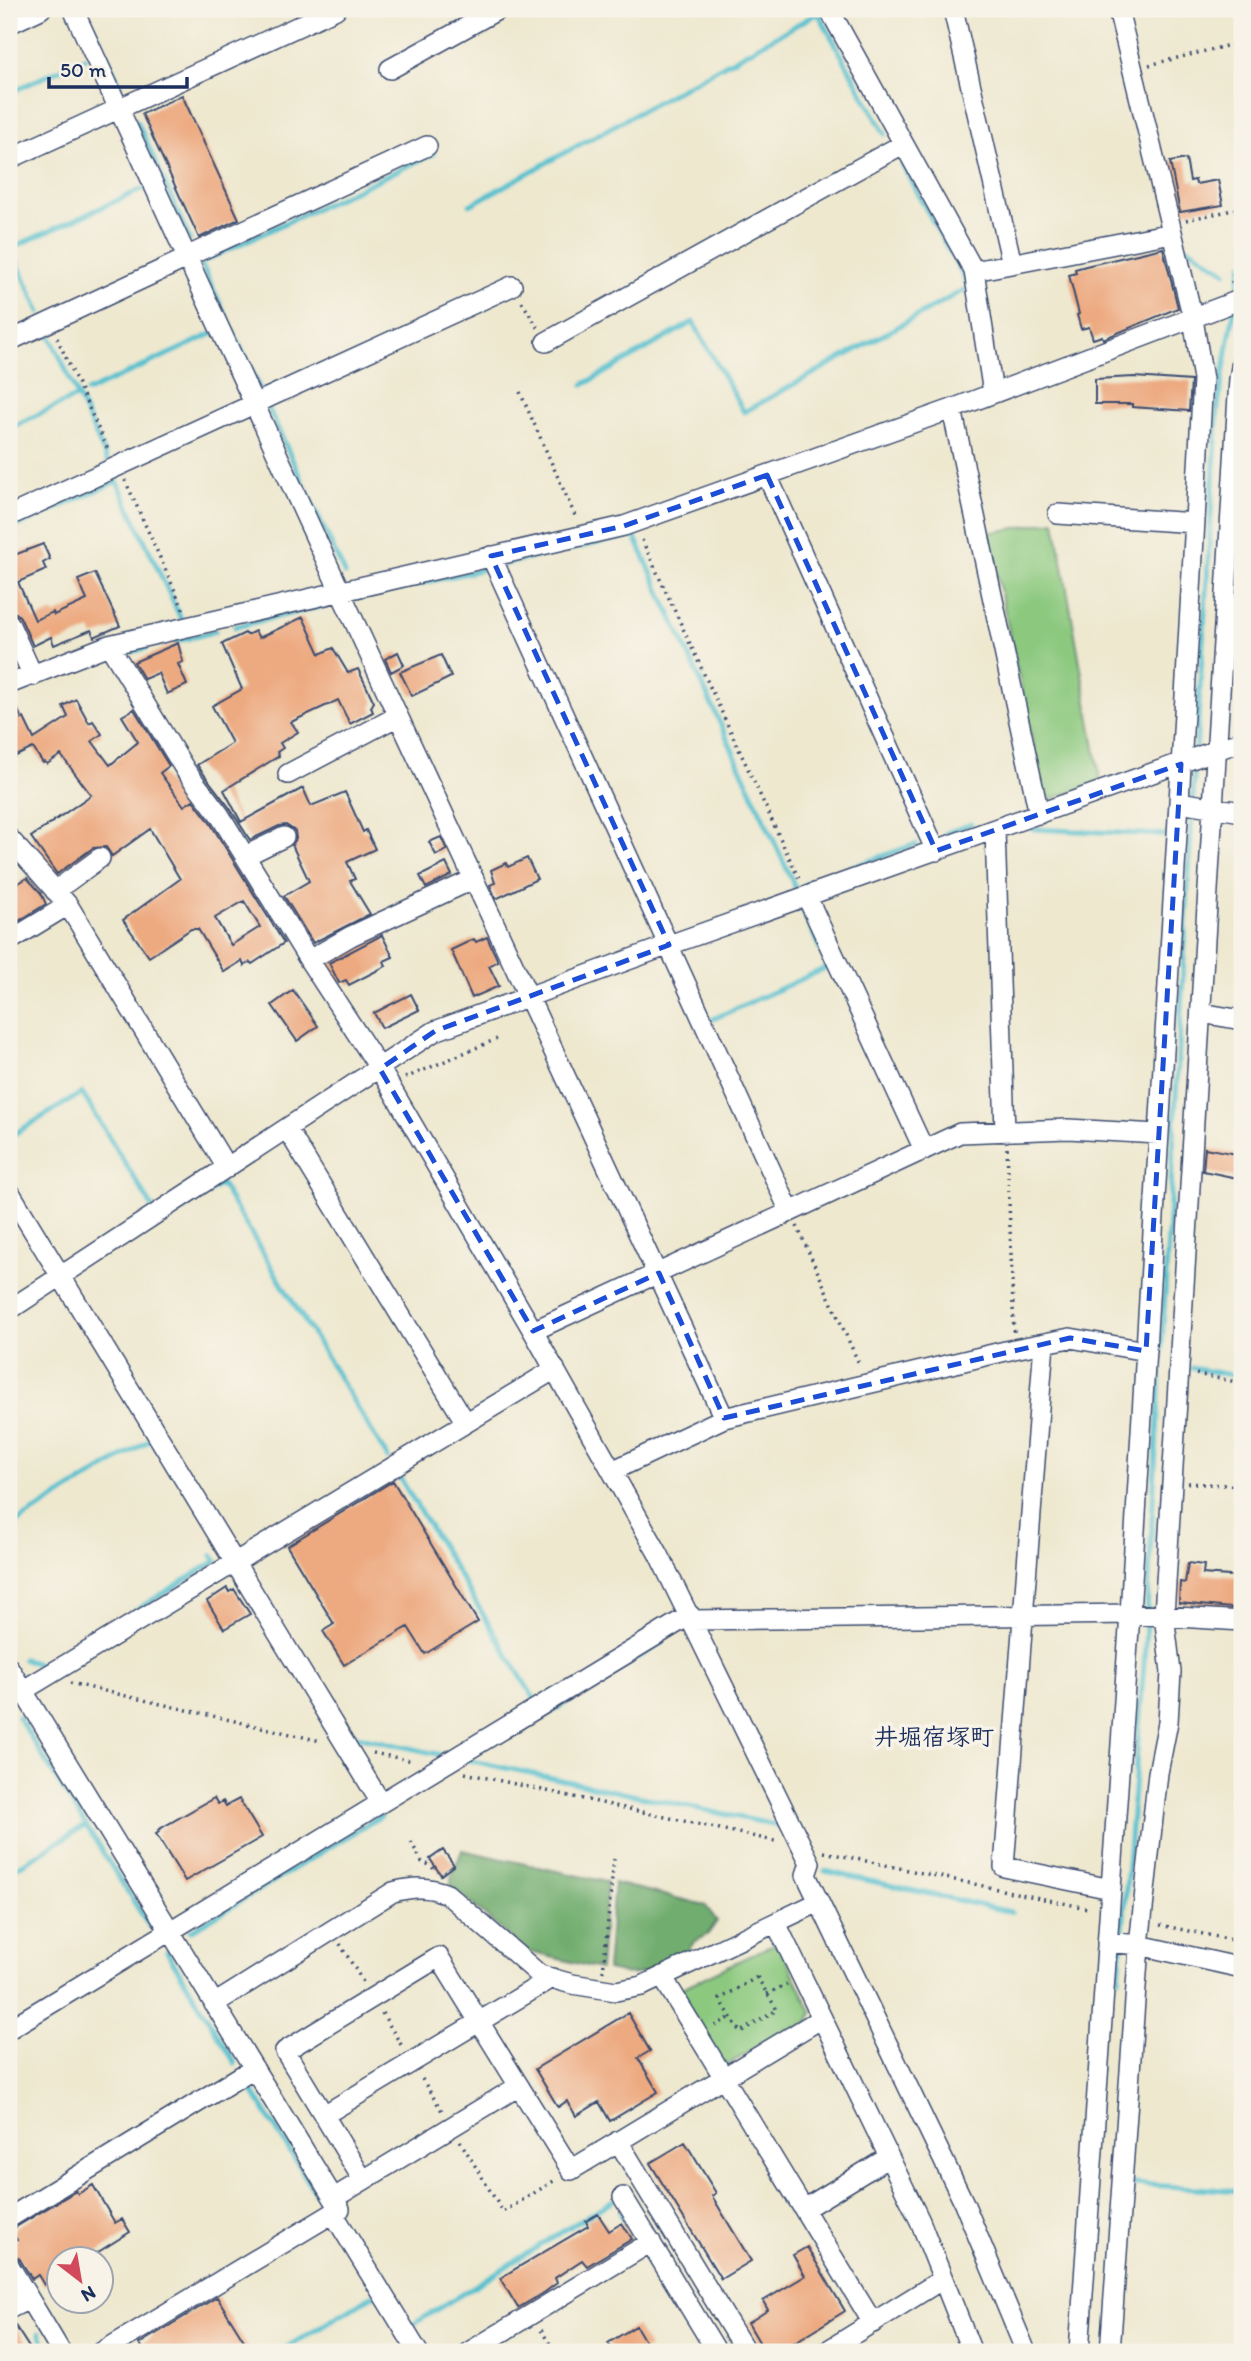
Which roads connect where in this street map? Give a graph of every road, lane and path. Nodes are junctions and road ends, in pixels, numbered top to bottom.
1 (41, 9) edge
2 (73, 9) edge
3 (336, 9) edge
4 (499, 9) edge
5 (829, 9) edge
6 (953, 9) edge
7 (1118, 9) edge
8 (9, 24) edge
9 (1242, 42) edge
10 (390, 69) dead end
11 (1133, 69) junction
12 (118, 108) junction
13 (903, 144) junction
14 (428, 146) dead end
15 (9, 159) edge
16 (1242, 208) edge
17 (1242, 223) edge
18 (1171, 228) junction
19 (187, 257) junction
20 (1012, 264) junction
21 (974, 271) junction
22 (512, 286) joint
23 (1235, 302) edge
24 (1193, 319) junction
25 (49, 322) junction
26 (9, 341) edge
27 (546, 342) joint
28 (1242, 361) edge
29 (520, 392) dead end
30 (993, 393) junction
31 (254, 404) junction
32 (952, 409) junction
33 (117, 466) junction
34 (1238, 471) edge
35 (767, 474) junction
36 (1058, 514) dead end
37 (9, 516) edge
38 (634, 522) junction
39 (1195, 523) junction
40 (583, 535) junction
41 (491, 556) junction
42 (340, 592) junction
43 (9, 623) edge
44 (190, 626) junction
45 (109, 645) junction
46 (33, 676) junction
47 (9, 684) edge
48 (398, 716) junction
49 (1242, 741) edge
50 (1198, 758) junction
51 (288, 774) dead end
52 (1195, 804) junction
53 (1242, 812) edge
54 (1039, 814) junction
55 (996, 830) junction
56 (284, 837) dead end
57 (9, 838) edge
58 (936, 851) junction
59 (245, 856) junction
60 (100, 858) dead end
61 (474, 879) junction
62 (807, 897) junction
63 (61, 898) junction
64 (9, 941) edge
65 (669, 945) junction
66 (309, 960) junction
67 (529, 996) junction
68 (1200, 1013) junction
69 (1242, 1020) edge
70 (497, 1039) dead end
71 (385, 1077) junction
72 (287, 1129) junction
73 (1006, 1131) junction
74 (1158, 1134) junction
75 (924, 1150) junction
76 (227, 1168) junction
77 (9, 1191) edge
78 (790, 1212) junction
79 (659, 1273) junction
80 (61, 1276) junction
81 (9, 1310) edge
82 (533, 1331) junction
83 (1044, 1343) junction
84 (1014, 1349) junction
85 (1146, 1351) junction
86 (555, 1369) junction
87 (1179, 1371) junction
88 (1242, 1383) edge
89 (868, 1384) junction
90 (724, 1418) junction
91 (466, 1423) junction
92 (612, 1471) junction
93 (1172, 1482) junction
94 (1242, 1486) edge
95 (234, 1562) junction
96 (1147, 1614) junction
97 (1023, 1615) junction
98 (691, 1617) junction
99 (1242, 1621) edge
100 (9, 1668) edge
101 (45, 1677) junction
102 (16, 1695) edge
103 (347, 1747) junction
104 (440, 1767) junction
105 (381, 1803) junction
106 (411, 1842) dead end
107 (802, 1847) junction
108 (614, 1859) dead end
109 (435, 1889) junction
110 (1111, 1889) junction
111 (819, 1902) junction
112 (1109, 1913) junction
113 (1142, 1921) junction
114 (776, 1923) junction
115 (332, 1930) junction
116 (170, 1931) junction
117 (1242, 1942) edge
118 (1123, 1944) junction
119 (1242, 1968) edge
120 (662, 1976) junction
121 (552, 1978) junction
122 (602, 1989) junction
123 (372, 1997) junction
124 (214, 2004) junction
125 (777, 2010) joint
126 (822, 2018) junction
127 (480, 2022) junction
128 (9, 2028) edge
129 (412, 2062) junction
130 (254, 2068) junction
131 (724, 2078) junction
132 (519, 2086) junction
133 (324, 2115) junction
134 (451, 2127) junction
135 (618, 2141) junction
136 (889, 2157) junction
137 (571, 2170) junction
138 (363, 2180) junction
139 (624, 2197) dead end
140 (333, 2205) junction
141 (804, 2209) junction
142 (9, 2218) edge
143 (650, 2242) junction
144 (9, 2265) edge
145 (943, 2279) junction
146 (29, 2299) junction
147 (9, 2309) edge
148 (532, 2314) junction
149 (873, 2323) junction
150 (61, 2352) edge
151 (102, 2352) edge
152 (418, 2352) edge
153 (469, 2352) edge
154 (555, 2352) edge
155 (717, 2352) edge
156 (746, 2352) edge
157 (825, 2352) edge
158 (972, 2352) edge
159 (1026, 2352) edge
160 (1079, 2352) edge
161 (1110, 2352) edge

1 - 8 street
2 - 12 street
3 - 12 street
4 - 10 street
5 - 13 street
6 - 20 street
7 - 11 street
9 - 11 path
11 - 18 street
12 - 15 street
12 - 19 street
13 - 21 street
13 - 27 street
14 - 19 street
16 - 18 path
17 - 23 path
18 - 20 street
18 - 24 street
19 - 25 street
19 - 31 street
20 - 21 street
21 - 30 street
22 - 27 path
22 - 31 street
23 - 24 street
24 - 30 street
24 - 39 street
25 - 26 street
25 - 33 path
28 - 34 street
29 - 40 path
30 - 32 street
31 - 33 street
31 - 42 street
32 - 35 street
32 - 54 street
33 - 37 street
33 - 44 path
34 - 50 street
35 - 38 street
35 - 58 street
36 - 39 street
38 - 40 street
38 - 62 path
39 - 50 street
40 - 41 street
41 - 42 street
41 - 65 street
42 - 44 street
42 - 48 street
43 - 46 street
44 - 45 street
45 - 46 street
45 - 59 street
46 - 47 street
48 - 51 street
48 - 61 street
49 - 50 street
50 - 52 street
50 - 52 street
50 - 54 street
52 - 53 street
52 - 68 street
52 - 74 street
54 - 55 street
55 - 58 street
55 - 73 street
56 - 59 street
57 - 63 street
58 - 62 street
59 - 66 street
60 - 63 street
61 - 66 street
61 - 67 street
62 - 65 street
62 - 75 street
63 - 64 street
63 - 76 street
65 - 67 street
65 - 78 street
66 - 71 street
67 - 71 street
67 - 79 street
68 - 69 street
68 - 87 street
70 - 71 path
71 - 72 street
71 - 82 street
72 - 76 street
72 - 91 street
73 - 74 street
73 - 75 street
73 - 84 path
74 - 85 street
75 - 78 street
76 - 80 street
77 - 80 street
78 - 79 street
78 - 89 path
79 - 82 street
79 - 90 street
80 - 81 street
80 - 95 street
82 - 86 street
83 - 84 street
83 - 85 street
83 - 97 street
84 - 89 street
85 - 96 street
86 - 91 street
86 - 92 street
87 - 88 path
87 - 93 street
89 - 90 street
90 - 92 street
91 - 95 street
92 - 98 street
93 - 94 path
93 - 96 street
95 - 101 street
95 - 103 street
96 - 97 street
96 - 99 street
96 - 110 street
96 - 113 street
97 - 98 street
97 - 110 street
98 - 104 street
98 - 107 street
100 - 102 street
101 - 102 street
101 - 103 path
102 - 116 street
103 - 104 path
103 - 105 street
104 - 105 street
104 - 107 path
105 - 116 street
106 - 109 path
107 - 111 street
107 - 112 path
108 - 122 path
109 - 115 street
109 - 121 street
110 - 112 street
111 - 114 street
111 - 159 street
112 - 118 street
113 - 117 path
113 - 118 street
114 - 120 street
114 - 126 street
115 - 123 path
115 - 124 street
116 - 124 street
116 - 128 street
118 - 119 street
118 - 160 street
118 - 161 street
120 - 122 street
120 - 131 street
121 - 122 street
121 - 127 street
123 - 127 street
123 - 129 path
123 - 133 street
124 - 130 street
125 - 125 path
126 - 131 street
126 - 136 street
127 - 129 street
127 - 132 street
129 - 133 street
129 - 134 path
130 - 140 street
130 - 142 street
131 - 135 street
131 - 141 street
132 - 134 street
132 - 137 street
133 - 138 street
134 - 137 path
134 - 138 street
135 - 137 street
135 - 156 street
136 - 141 street
136 - 145 street
138 - 140 street
139 - 143 street
140 - 151 street
140 - 152 street
141 - 149 street
143 - 148 street
143 - 155 street
144 - 146 street
145 - 149 street
145 - 158 street
146 - 147 street
146 - 150 street
148 - 153 street
148 - 154 path
149 - 157 street

